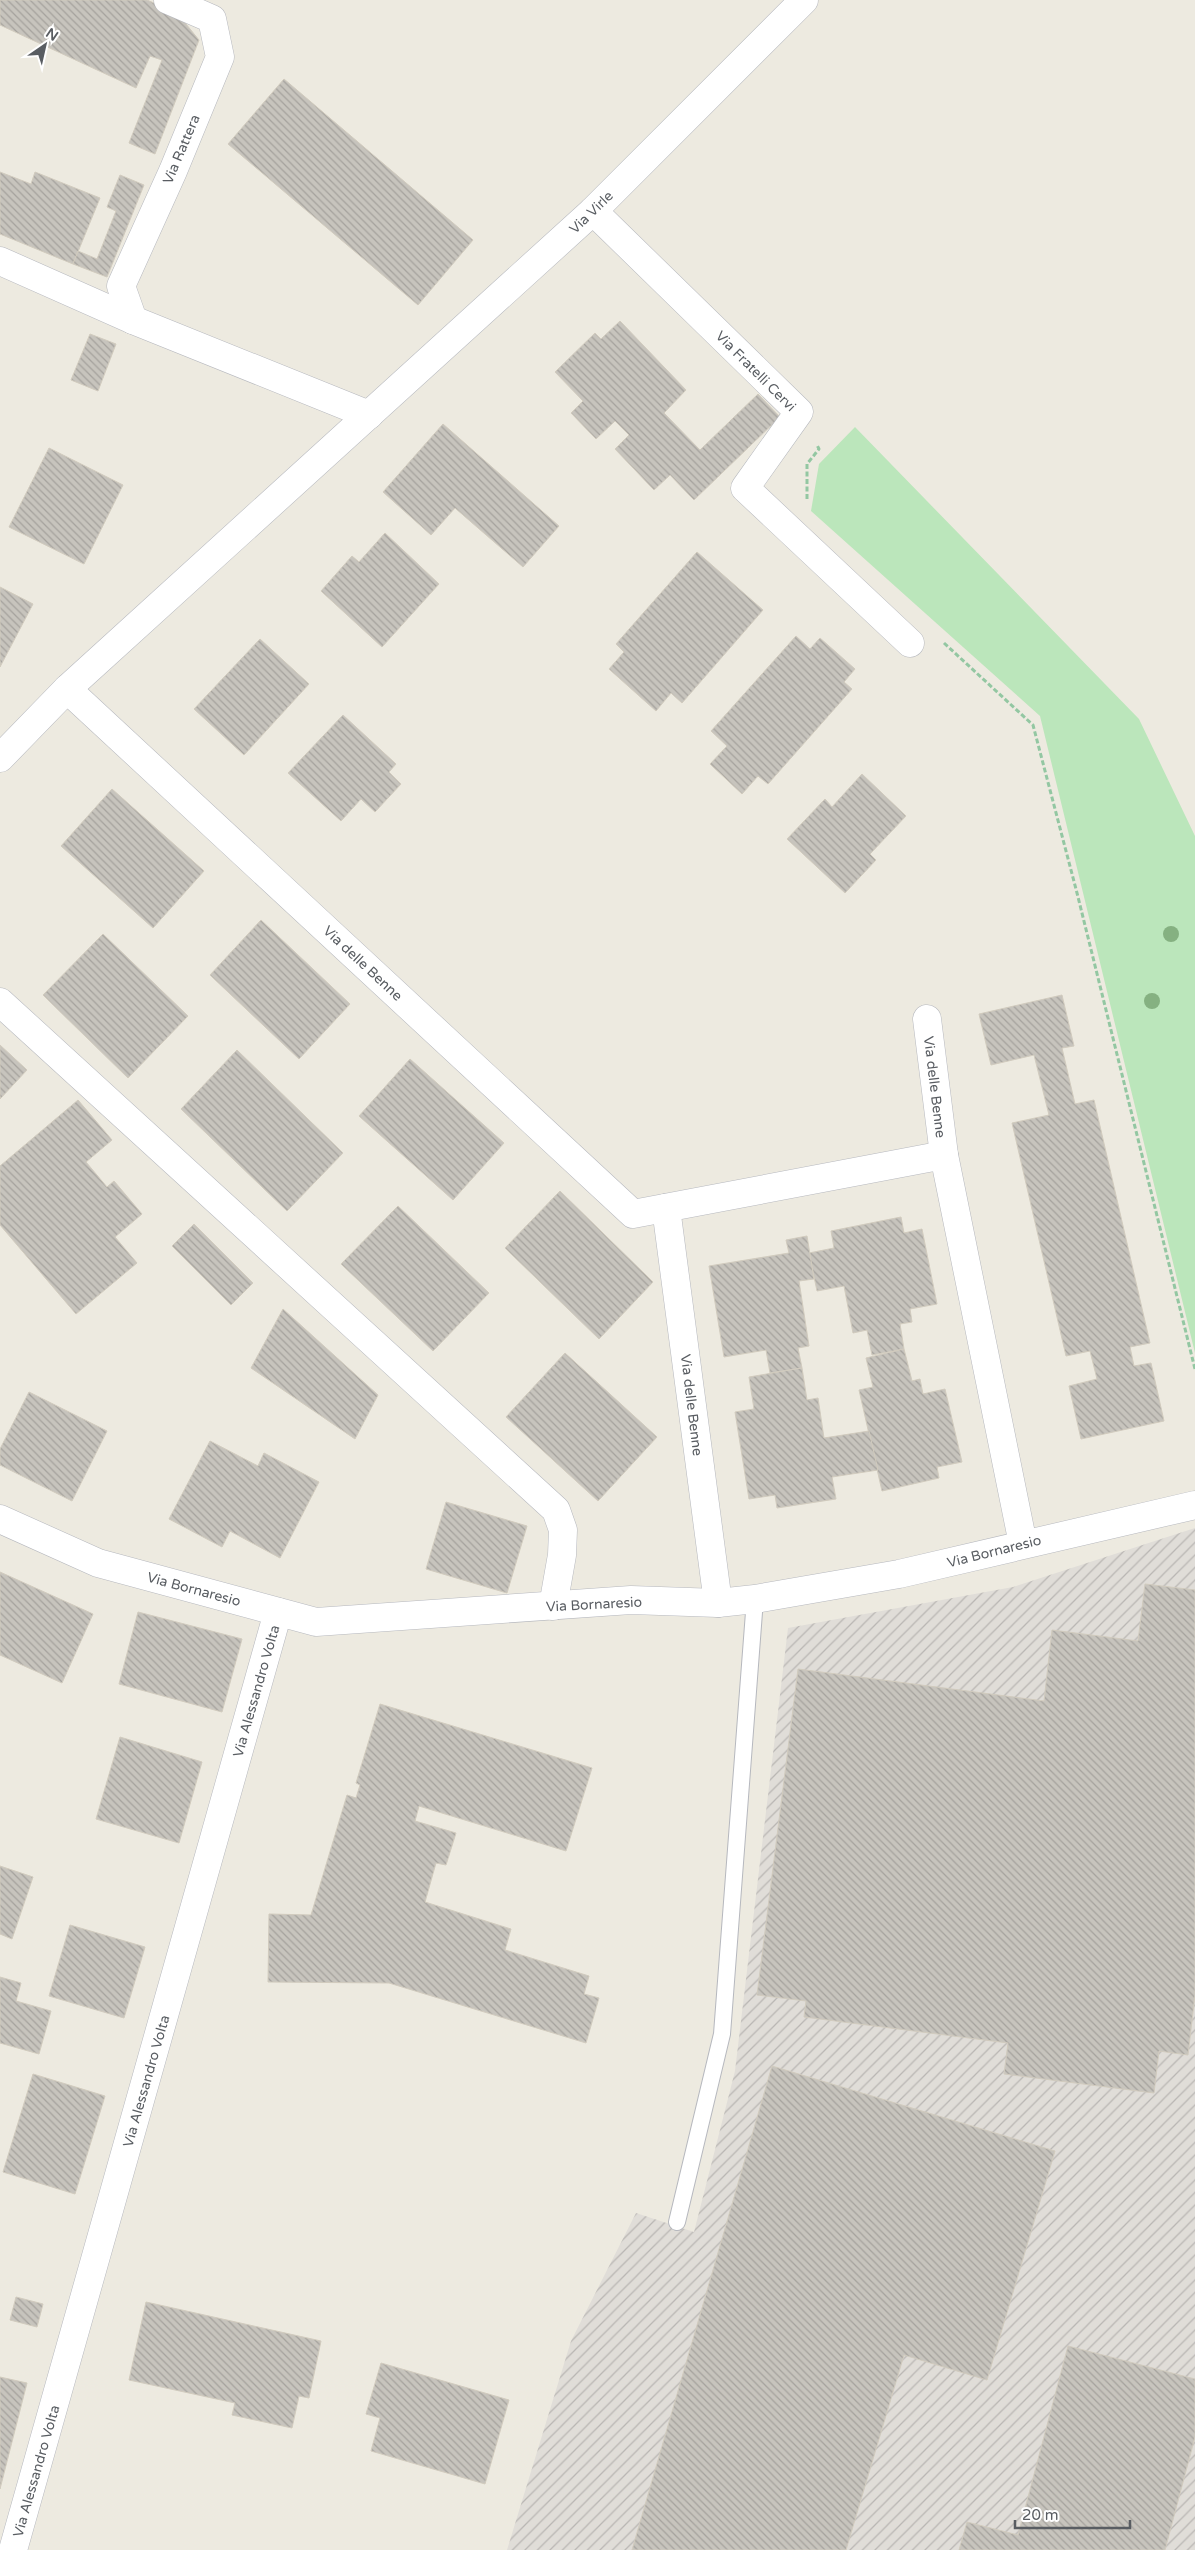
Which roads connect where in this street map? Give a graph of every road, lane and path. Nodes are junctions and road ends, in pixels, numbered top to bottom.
1 (168, 0) edge
2 (804, 0) edge
3 (593, 211) junction
4 (0, 262) edge
5 (133, 320) junction
6 (799, 412) junction
7 (368, 415) junction
8 (808, 508) dead end
9 (939, 638) dead end
10 (910, 642) dead end
11 (67, 689) junction
12 (0, 758) edge
13 (0, 1002) edge
14 (926, 1019) dead end
15 (944, 1154) junction
16 (666, 1208) junction
17 (1195, 1369) edge
18 (1195, 1505) edge
19 (0, 1519) edge
20 (1022, 1544) junction
21 (755, 1599) junction
22 (718, 1603) junction
23 (553, 1606) junction
24 (278, 1612) junction
25 (677, 2222) dead end
26 (13, 2550) edge

1 - 5 street, Via Rattera
2 - 3 street, Via Virle
3 - 6 street, Via Fratelli Cervi
3 - 7 street, Via Virle
4 - 5 street
5 - 7 street
6 - 8 path
6 - 10 street, Via Fratelli Cervi
7 - 11 street, Via Virle
9 - 17 path
11 - 12 street, Via Virle
11 - 16 street, Via delle Benne
13 - 23 street
14 - 15 street, Via delle Benne
15 - 16 street, Via delle Benne
15 - 20 street, Via delle Benne
16 - 22 street, Via delle Benne
18 - 20 street, Via Bornaresio
19 - 24 street, Via Bornaresio
20 - 21 street, Via Bornaresio
21 - 22 street, Via Bornaresio
21 - 25 lane
22 - 23 street, Via Bornaresio
23 - 24 street, Via Bornaresio
24 - 26 street, Via Alessandro Volta

